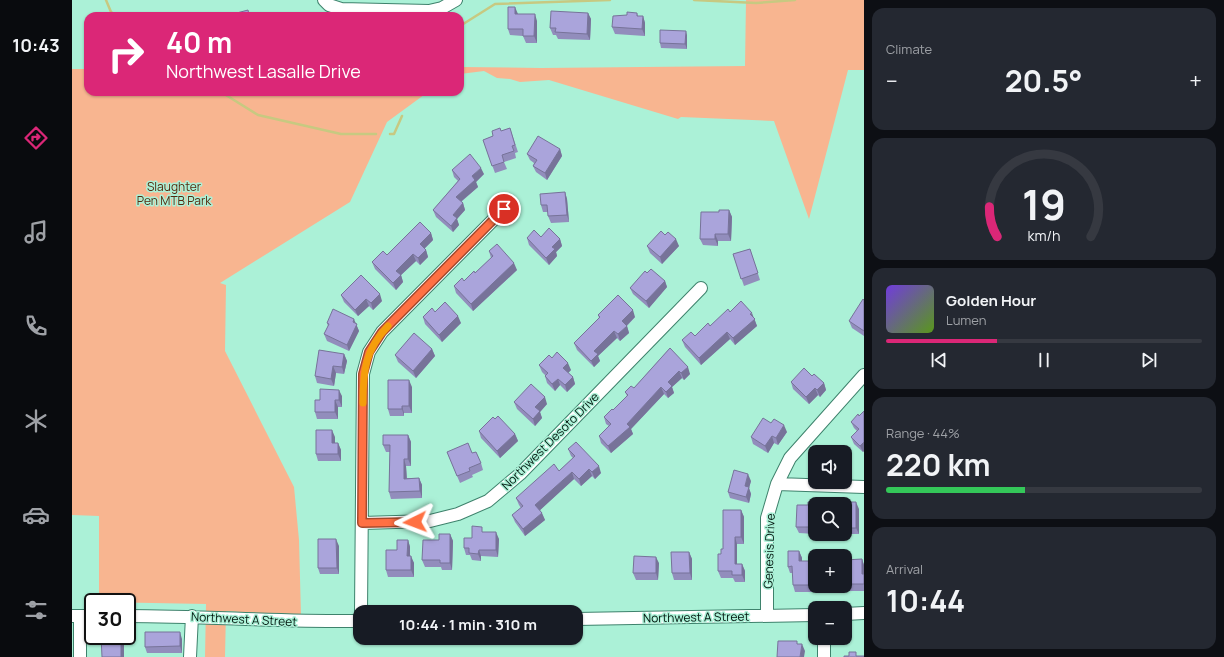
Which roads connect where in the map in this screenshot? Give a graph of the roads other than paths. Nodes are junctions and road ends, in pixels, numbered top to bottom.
1 (324, 0) edge
2 (456, 0) edge
3 (504, 209) dead end
4 (701, 288) dead end
5 (864, 375) edge
6 (778, 484) junction
7 (864, 487) edge
8 (362, 523) junction
9 (361, 605) edge
10 (864, 613) edge
11 (852, 614) edge
12 (767, 615) junction
13 (808, 615) edge
14 (76, 616) edge
15 (136, 616) edge
16 (192, 616) junction
17 (583, 618) edge
18 (353, 621) edge
19 (824, 645) edge
20 (80, 657) edge
21 (190, 657) edge
22 (824, 657) edge

1 - 2 street
3 - 8 street
4 - 8 street, Northwest Desoto Drive
5 - 6 street, Genesis Drive
6 - 7 street
6 - 12 street, Genesis Drive
8 - 9 street
10 - 11 street
12 - 13 street, Northwest A Street
12 - 17 street, Northwest A Street
14 - 20 street
15 - 16 street, Northwest A Street
16 - 18 street, Northwest A Street
16 - 21 street
19 - 22 street

